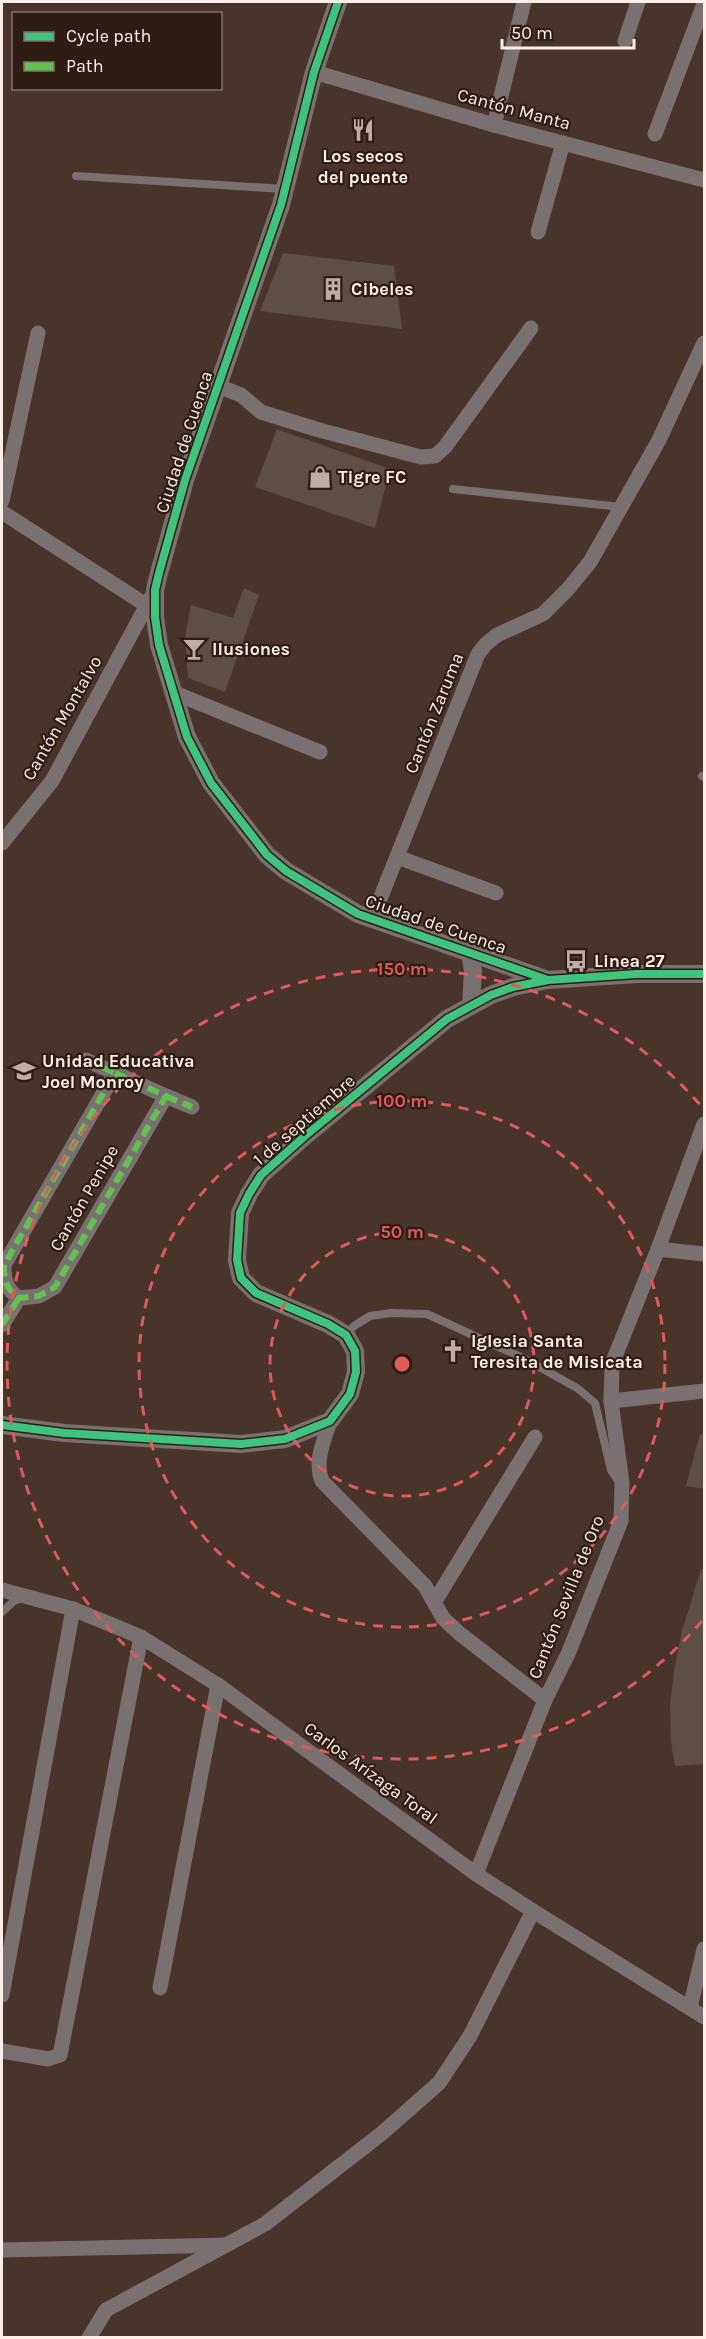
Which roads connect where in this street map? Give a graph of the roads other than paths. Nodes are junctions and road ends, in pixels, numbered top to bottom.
1 (338, 2) edge
2 (524, 2) edge
3 (638, 2) edge
4 (705, 4) edge
5 (625, 41) dead end
6 (314, 72) junction
7 (494, 125) junction
8 (655, 134) dead end
9 (563, 143) junction
10 (76, 176) dead end
11 (705, 180) edge
12 (286, 189) junction
13 (538, 232) dead end
14 (531, 328) dead end
15 (705, 343) edge
16 (218, 386) junction
17 (2, 454) edge
18 (453, 489) dead end
19 (2, 501) edge
20 (622, 507) junction
21 (2, 512) edge
22 (151, 598) junction
23 (172, 692) junction
24 (320, 752) dead end
25 (2, 843) edge
26 (397, 857) junction
27 (496, 893) dead end
28 (372, 919) junction
29 (470, 952) junction
30 (705, 974) edge
31 (548, 980) junction
32 (471, 1005) junction
33 (86, 1060) dead end
34 (115, 1073) junction
35 (166, 1096) junction
36 (192, 1107) dead end
37 (705, 1124) edge
38 (658, 1249) junction
39 (705, 1254) edge
40 (19, 1298) junction
41 (2, 1324) edge
42 (346, 1335) junction
43 (705, 1391) edge
44 (611, 1401) junction
45 (330, 1421) junction
46 (2, 1425) edge
47 (535, 1437) dead end
48 (622, 1483) junction
49 (2, 1590) edge
50 (24, 1597) junction
51 (435, 1601) junction
52 (73, 1609) junction
53 (2, 1612) edge
54 (141, 1637) junction
55 (218, 1684) junction
56 (544, 1700) junction
57 (476, 1874) junction
58 (532, 1911) junction
59 (705, 1949) edge
60 (160, 1988) dead end
61 (2, 1995) edge
62 (690, 2008) junction
63 (705, 2017) edge
64 (2, 2050) edge
65 (229, 2245) junction
66 (2, 2250) edge
67 (89, 2337) edge

1 - 6 street, Ciudad de Cuenca
2 - 7 street
3 - 5 street
4 - 8 street
6 - 7 street, Cantón Manta
6 - 12 street, Ciudad de Cuenca
7 - 9 street, Cantón Manta
9 - 11 street, Cantón Manta
9 - 13 street
10 - 12 lane
12 - 16 street, Ciudad de Cuenca
14 - 16 street
15 - 20 street, Cantón Zaruma
16 - 22 street, Ciudad de Cuenca
17 - 19 street
18 - 20 lane
20 - 26 street, Cantón Zaruma
21 - 22 street
22 - 23 street, Ciudad de Cuenca
22 - 25 street, Cantón Montalvo
23 - 24 street
23 - 28 street, Ciudad de Cuenca
26 - 27 street
26 - 28 street, Cantón Zaruma
28 - 29 street, Ciudad de Cuenca
29 - 31 street, Ciudad de Cuenca
29 - 32 street
30 - 31 street, 1 de septiembre
31 - 32 street, 1 de septiembre
32 - 42 street, 1 de septiembre
33 - 34 street
34 - 35 street
34 - 40 street, Cantón Penipe
35 - 36 street
35 - 40 street, Cantón Penipe
37 - 38 street, Cantón Sevilla de Oro
38 - 39 street
38 - 44 street, Cantón Sevilla de Oro
40 - 41 street
42 - 45 street
42 - 48 lane
43 - 44 street
44 - 48 street, Cantón Sevilla de Oro
45 - 46 street
45 - 51 street
47 - 51 street
48 - 56 street, Cantón Sevilla de Oro
49 - 50 street, Carlos Arízaga Toral
50 - 52 street, Carlos Arízaga Toral
50 - 53 lane
51 - 56 street
52 - 54 street, Carlos Arízaga Toral
52 - 61 street
54 - 55 street, Carlos Arízaga Toral
54 - 64 street
55 - 57 street, Carlos Arízaga Toral
55 - 60 street
56 - 57 street, Cantón Sevilla de Oro
57 - 58 street, Carlos Arízaga Toral
58 - 62 street, Carlos Arízaga Toral
58 - 65 street
59 - 62 street
62 - 63 street, Carlos Arízaga Toral
65 - 66 street
65 - 67 street

